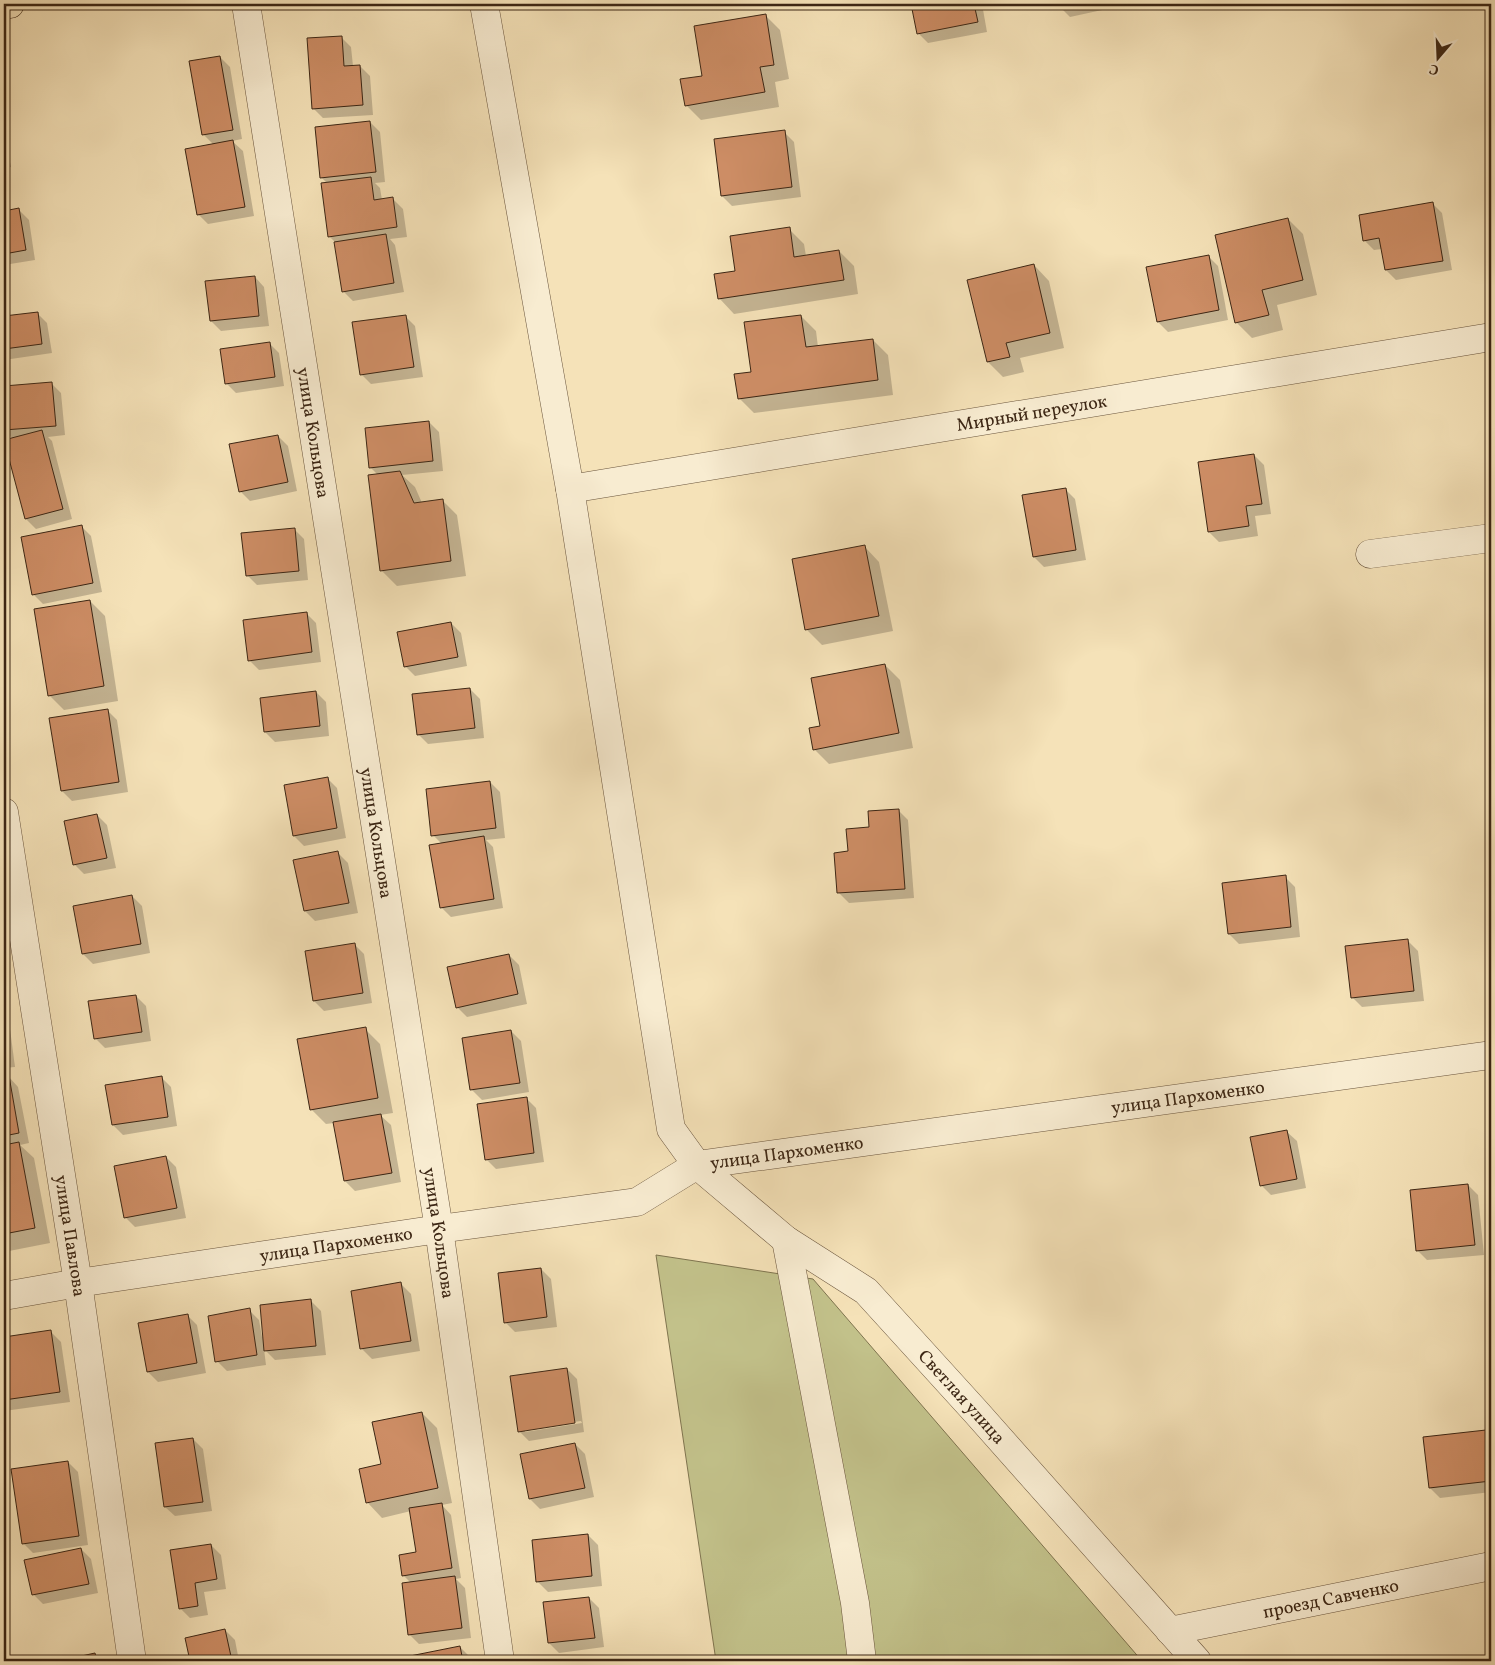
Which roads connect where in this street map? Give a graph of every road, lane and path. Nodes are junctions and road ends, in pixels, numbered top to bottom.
1 (4, 4) edge
2 (10, 4) edge
3 (246, 4) edge
4 (484, 4) edge
5 (1491, 337) edge
6 (570, 489) junction
7 (1491, 538) edge
8 (1370, 554) dead end
9 (4, 812) edge
10 (1491, 1055) edge
11 (697, 1165) junction
12 (439, 1229) junction
13 (786, 1240) junction
14 (78, 1284) junction
15 (4, 1296) edge
16 (1491, 1566) edge
17 (1170, 1631) junction
18 (132, 1661) edge
19 (500, 1661) edge
20 (862, 1661) edge
21 (1197, 1661) edge

1 - 2 main road
3 - 12 street, улица Кольцова
4 - 6 street, Светлая улица
5 - 6 street, Мирный переулок
6 - 11 street, Светлая улица
7 - 8 street
9 - 14 street, улица Павлова
10 - 11 street, улица Пархоменко
11 - 12 street, улица Пархоменко
11 - 13 street, Светлая улица
12 - 14 street, улица Пархоменко
12 - 19 street, улица Кольцова
13 - 17 street, Светлая улица
13 - 20 street
14 - 15 street, улица Пархоменко
14 - 18 street, улица Павлова
16 - 17 street, проезд Савченко
17 - 21 street, Светлая улица

